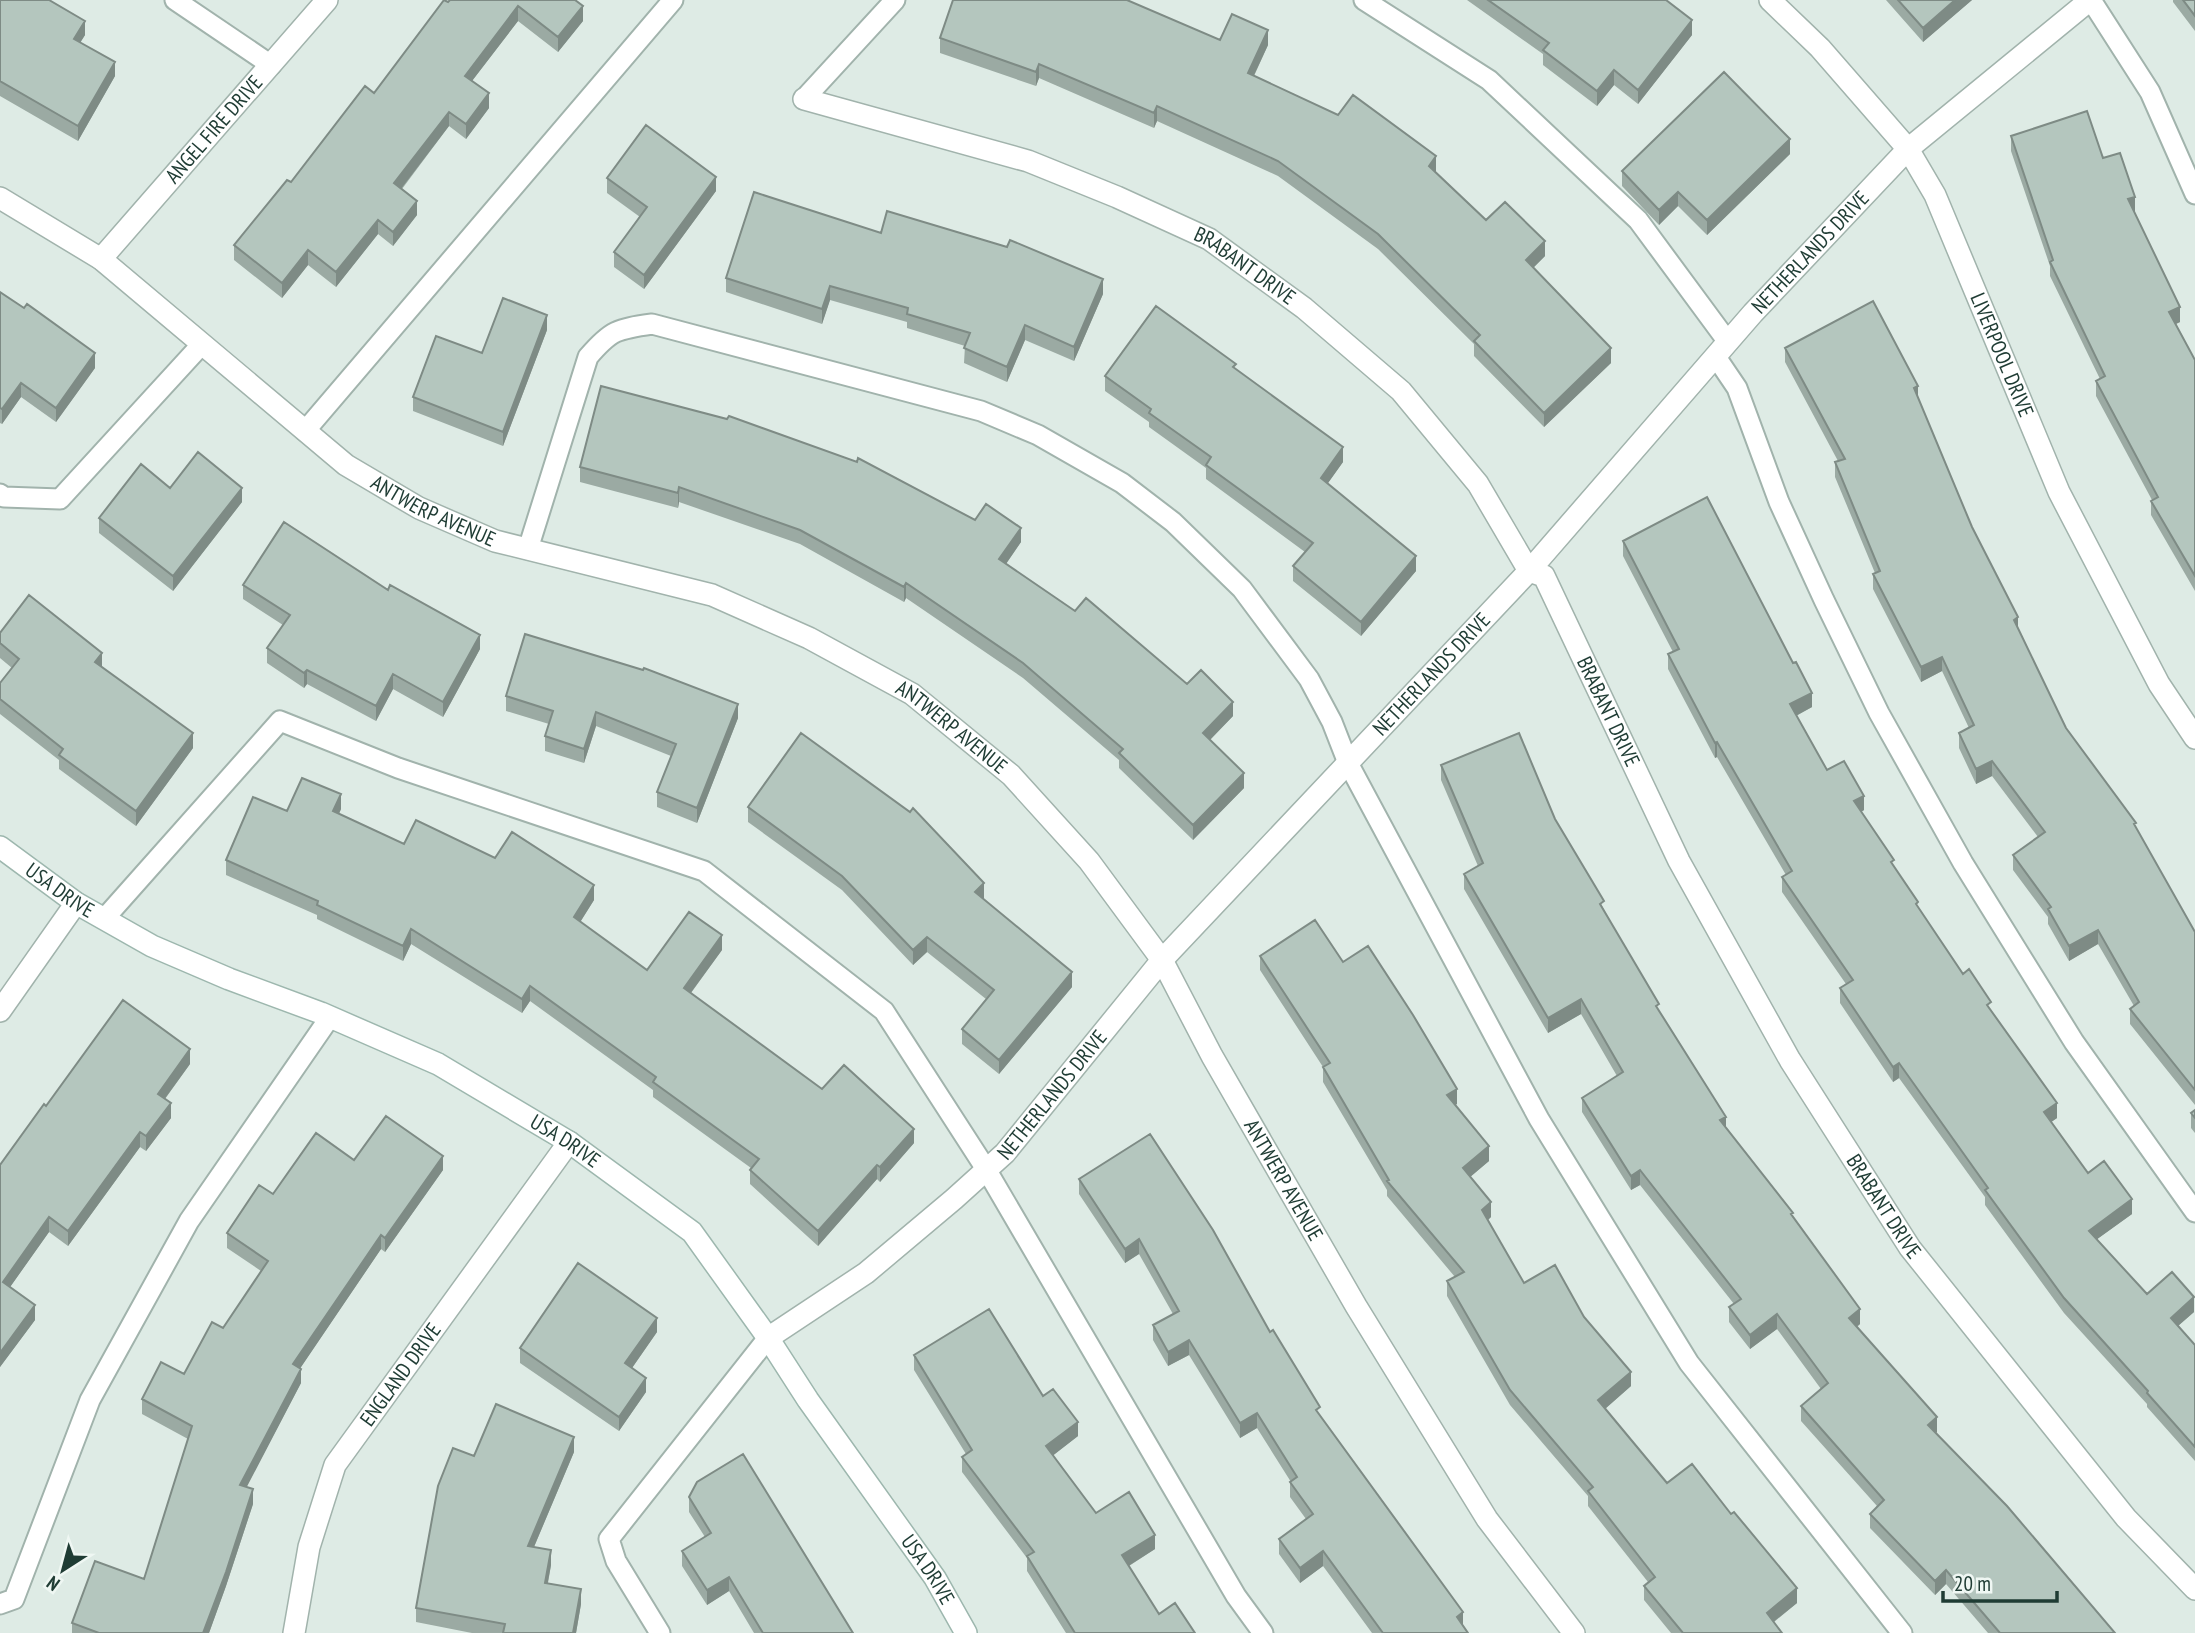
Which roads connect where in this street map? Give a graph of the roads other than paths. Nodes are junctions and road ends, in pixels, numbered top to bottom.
1 (175, 0) edge
2 (327, 0) edge
3 (673, 0) edge
4 (895, 0) edge
5 (1364, 0) edge
6 (1770, 0) edge
7 (2091, 0) edge
8 (271, 65) junction
9 (804, 99) joint
10 (1908, 149) junction
11 (2195, 194) edge
12 (0, 198) edge
13 (101, 259) junction
14 (202, 344) junction
15 (1722, 349) junction
16 (305, 431) junction
17 (0, 494) edge
18 (528, 549) junction
19 (1529, 571) junction
20 (2195, 738) edge
21 (1348, 763) junction
22 (0, 847) edge
23 (76, 903) junction
24 (104, 919) junction
25 (1162, 961) junction
26 (0, 1011) edge
27 (330, 1017) junction
28 (569, 1142) junction
29 (986, 1169) junction
30 (2195, 1212) edge
31 (768, 1338) junction
32 (2195, 1589) edge
33 (0, 1604) edge
34 (294, 1633) edge
35 (660, 1633) edge
36 (967, 1633) edge
37 (1263, 1633) edge
38 (1574, 1633) edge
39 (1902, 1633) edge

1 - 8 lane
2 - 8 street, ANGEL FIRE DRIVE
3 - 16 lane
4 - 9 lane
5 - 15 lane
6 - 10 street, LIVERPOOL DRIVE
7 - 10 street, NETHERLANDS DRIVE
7 - 11 lane
8 - 13 street, ANGEL FIRE DRIVE
9 - 19 street, BRABANT DRIVE
10 - 15 street, NETHERLANDS DRIVE
10 - 20 street, LIVERPOOL DRIVE
12 - 13 street, ANTWERP AVENUE
13 - 14 street, ANTWERP AVENUE
14 - 16 street, ANTWERP AVENUE
14 - 17 lane
15 - 19 street, NETHERLANDS DRIVE
15 - 30 lane
16 - 18 street, ANTWERP AVENUE
18 - 21 lane
18 - 25 street, ANTWERP AVENUE
19 - 21 street, NETHERLANDS DRIVE
19 - 32 street, BRABANT DRIVE
21 - 25 street, NETHERLANDS DRIVE
21 - 39 lane
22 - 23 street, USA DRIVE
23 - 24 street, USA DRIVE
23 - 26 street
24 - 27 street, USA DRIVE
24 - 29 lane
25 - 29 street, NETHERLANDS DRIVE
25 - 38 street, ANTWERP AVENUE
27 - 28 street, USA DRIVE
27 - 33 lane
28 - 31 street, USA DRIVE
28 - 34 street, ENGLAND DRIVE
29 - 31 street, NETHERLANDS DRIVE
29 - 37 lane
31 - 35 lane
31 - 36 street, USA DRIVE

